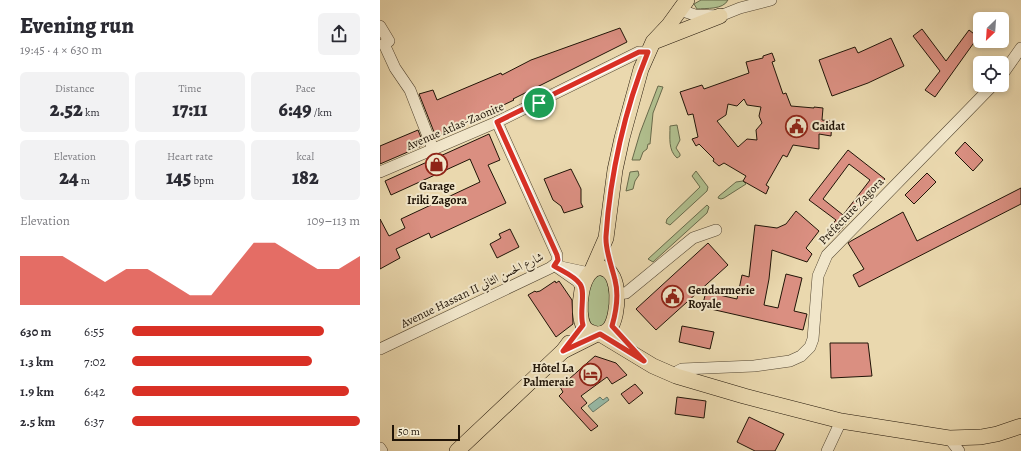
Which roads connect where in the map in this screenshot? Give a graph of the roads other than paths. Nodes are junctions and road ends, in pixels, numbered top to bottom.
1 (771, 0) edge
2 (739, 4) edge
3 (684, 5) edge
4 (720, 16) junction
5 (380, 26) edge
6 (650, 47) junction
7 (1021, 48) edge
8 (1009, 65) edge
9 (986, 92) edge
10 (497, 122) junction
11 (433, 150) junction
12 (380, 172) edge
13 (716, 230) dead end
14 (606, 238) junction
15 (554, 266) junction
16 (591, 271) junction
17 (612, 274) junction
18 (583, 289) junction
19 (617, 294) junction
20 (583, 325) junction
21 (603, 331) junction
22 (380, 349) edge
23 (563, 351) junction
24 (676, 376) junction
25 (841, 421) junction
26 (1021, 426) edge
27 (948, 438) junction
28 (380, 448) edge
29 (382, 451) edge
30 (457, 451) edge
31 (827, 451) edge
32 (959, 451) edge

1 - 2 street
2 - 4 street
3 - 4 street
3 - 6 main road
4 - 6 main road
5 - 11 street
6 - 10 street, Avenue Atlas-Zaonite
6 - 14 main road
7 - 8 street
9 - 24 street, Préfecture Zagora
10 - 11 street, Avenue Atlas-Zaonite
10 - 15 street
11 - 12 street, Avenue Atlas-Zaonite
13 - 19 street
14 - 16 main road
14 - 17 main road
15 - 16 street
15 - 18 street
15 - 22 street, Avenue Hassan II شارع الحسن الثاني
16 - 17 main road
16 - 18 main road
17 - 19 main road
18 - 20 main road
19 - 21 main road
20 - 21 main road
20 - 23 main road
21 - 23 main road
21 - 24 main road
23 - 30 main road
24 - 25 main road
25 - 27 main road
25 - 31 street
26 - 27 main road
27 - 32 street
28 - 29 street

